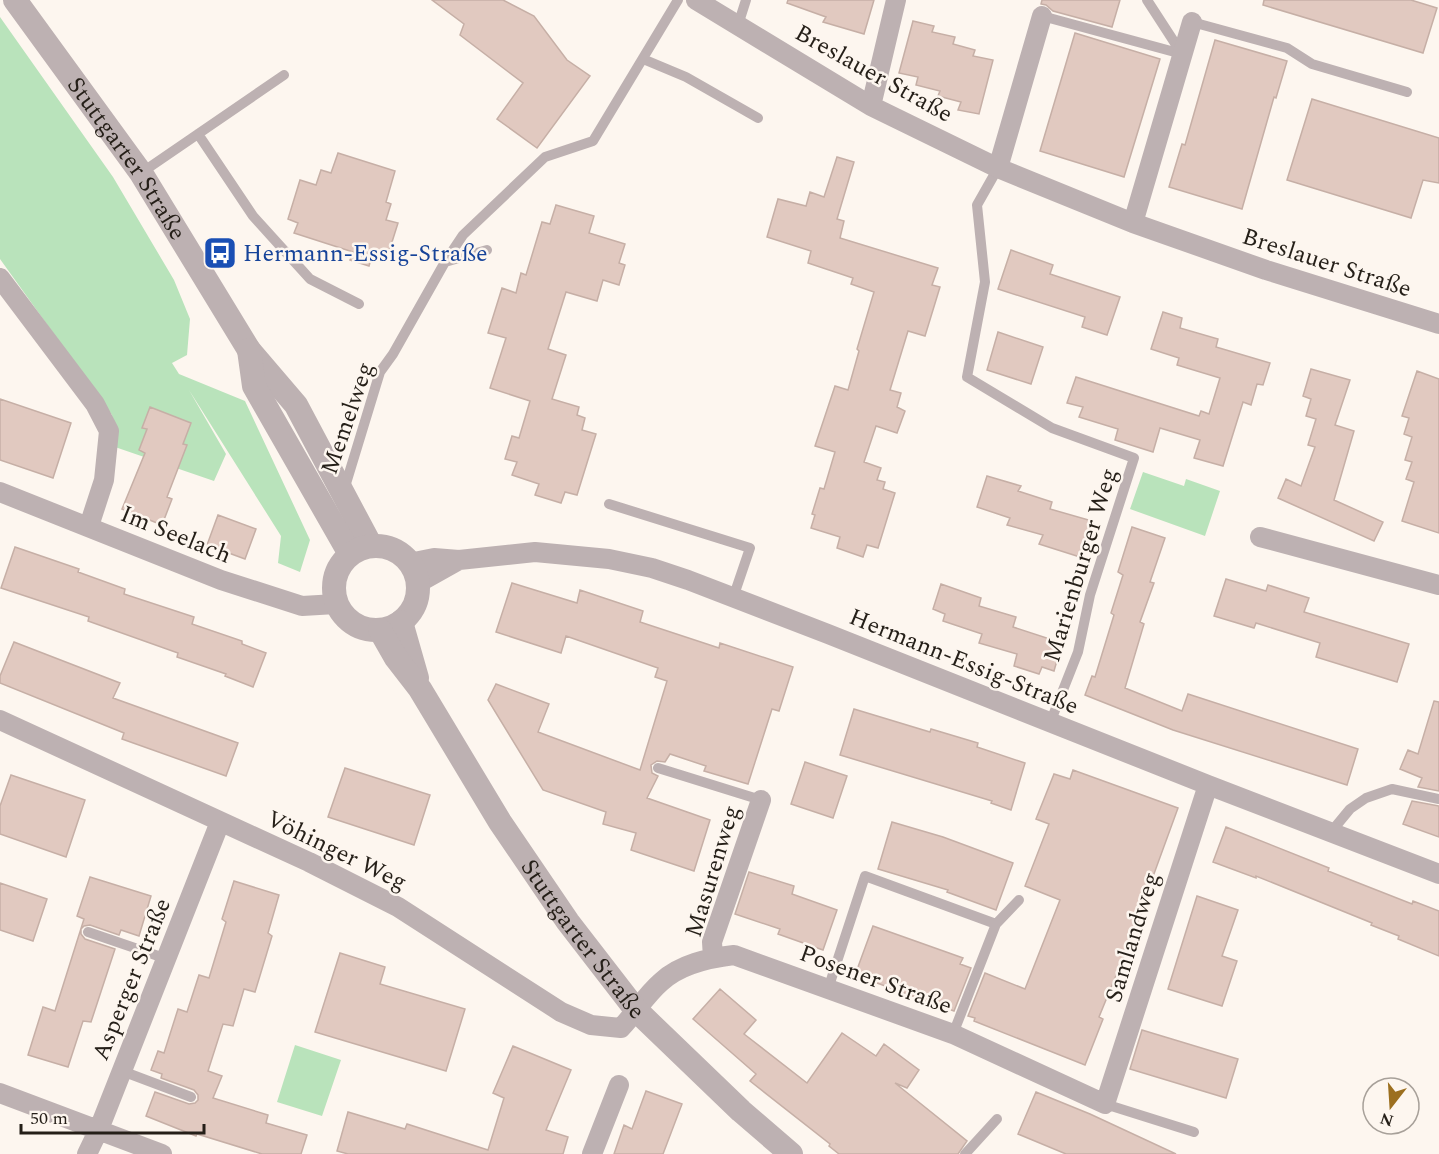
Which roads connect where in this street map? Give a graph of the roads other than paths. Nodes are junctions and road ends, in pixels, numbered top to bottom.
1 (15, 0) edge
2 (678, 0) edge
3 (696, 0) edge
4 (746, 0) edge
5 (896, 0) edge
6 (1147, 0) edge
7 (1042, 16) joint
8 (1192, 22) joint
9 (738, 25) junction
10 (1182, 54) junction
11 (643, 59) junction
12 (284, 75) dead end
13 (1407, 92) dead end
14 (872, 106) junction
15 (758, 118) dead end
16 (198, 134) junction
17 (998, 168) junction
18 (141, 172) junction
19 (1133, 223) junction
20 (487, 250) dead end
21 (445, 262) junction
22 (0, 278) edge
23 (359, 304) dead end
24 (1439, 324) edge
25 (249, 350) junction
26 (0, 492) edge
27 (343, 494) junction
28 (609, 504) dead end
29 (89, 526) junction
30 (1260, 537) dead end
31 (360, 550) junction
32 (414, 573) junction
33 (1439, 585) edge
34 (733, 598) junction
35 (336, 604) junction
36 (391, 626) junction
37 (0, 720) edge
38 (1050, 723) junction
39 (658, 768) dead end
40 (1209, 786) junction
41 (1439, 799) edge
42 (761, 800) joint
43 (220, 822) junction
44 (1331, 832) junction
45 (1439, 874) edge
46 (1019, 900) dead end
47 (996, 924) junction
48 (88, 932) dead end
49 (713, 958) junction
50 (167, 959) junction
51 (828, 989) junction
52 (636, 1010) junction
53 (953, 1034) junction
54 (122, 1071) junction
55 (620, 1086) dead end
56 (0, 1093) edge
57 (191, 1097) dead end
58 (1105, 1104) junction
59 (997, 1119) dead end
60 (99, 1129) junction
61 (1194, 1132) dead end
62 (87, 1154) edge
63 (162, 1154) edge
64 (592, 1154) edge
65 (791, 1154) edge
66 (965, 1154) edge

1 - 18 street, Stuttgarter Straße
2 - 11 lane, Memelweg
3 - 9 street, Breslauer Straße
4 - 9 lane
5 - 14 street
6 - 10 lane
7 - 10 lane
7 - 17 street
8 - 10 street
8 - 13 lane
9 - 14 street, Breslauer Straße
10 - 19 street
11 - 15 lane
11 - 21 lane, Memelweg
12 - 16 lane
14 - 17 street, Breslauer Straße
16 - 18 lane
16 - 23 lane
17 - 19 street, Breslauer Straße
17 - 38 lane, Marienburger Weg
18 - 25 street, Stuttgarter Straße
19 - 24 street, Breslauer Straße
20 - 21 lane
21 - 27 lane, Memelweg
22 - 29 street
25 - 27 street, Stuttgarter Straße
25 - 31 street, Stuttgarter Straße
26 - 29 street, Im Seelach
27 - 31 street, Stuttgarter Straße
28 - 34 lane
29 - 35 street, Im Seelach
30 - 33 street
31 - 32 street
31 - 35 street
32 - 34 street, Hermann-Essig-Straße
32 - 36 street
34 - 38 street, Hermann-Essig-Straße
35 - 36 street
36 - 52 street, Stuttgarter Straße
37 - 43 street, Vöhinger Weg
38 - 40 street, Hermann-Essig-Straße
39 - 42 lane
40 - 44 street, Hermann-Essig-Straße
40 - 58 street, Samlandweg
41 - 44 lane
42 - 49 street, Masurenweg
43 - 50 street, Asperger Straße
43 - 52 street, Vöhinger Weg
44 - 45 street, Hermann-Essig-Straße
46 - 47 lane
47 - 51 lane
47 - 53 lane
48 - 50 lane
49 - 51 street, Posener Straße
49 - 52 street, Posener Straße
50 - 54 street, Asperger Straße
51 - 53 street, Posener Straße
52 - 65 street, Stuttgarter Straße
53 - 58 street, Posener Straße
54 - 57 lane
54 - 60 street, Asperger Straße
55 - 64 street
56 - 60 street
58 - 61 lane
59 - 66 lane
60 - 62 street, Asperger Straße
60 - 63 street

